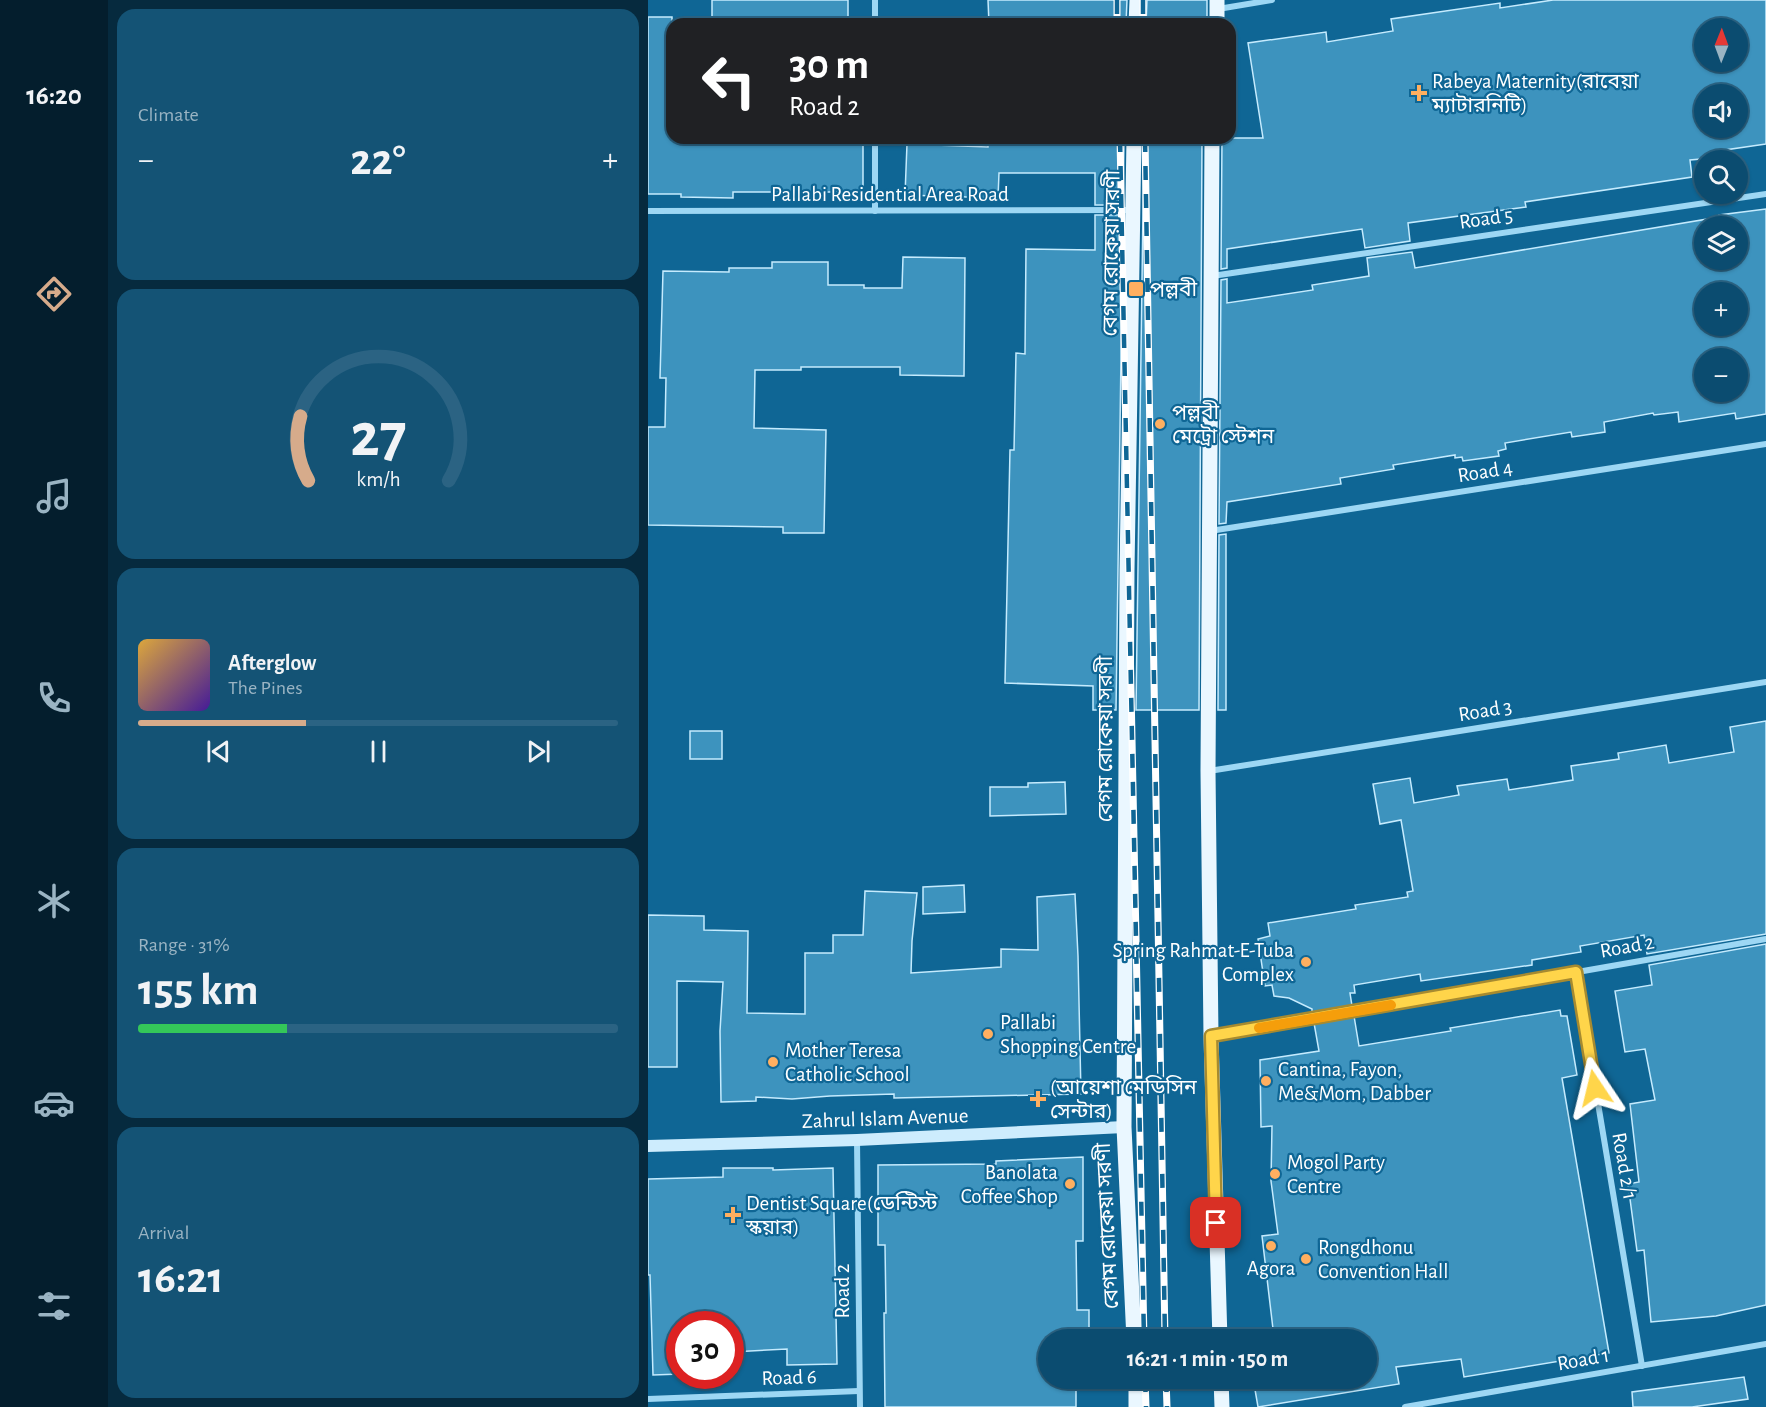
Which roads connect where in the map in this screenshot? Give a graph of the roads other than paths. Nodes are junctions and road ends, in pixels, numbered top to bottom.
1 (875, 0) edge
2 (1137, 0) edge
3 (1272, 0) edge
4 (1217, 11) edge
5 (875, 18) edge
6 (1136, 18) edge
7 (875, 144) edge
8 (1134, 144) edge
9 (1212, 144) edge
10 (1766, 194) edge
11 (875, 210) junction
12 (1133, 210) junction
13 (648, 211) edge
14 (1212, 276) junction
15 (1766, 444) edge
16 (1209, 531) junction
17 (1766, 682) edge
18 (1208, 771) junction
19 (1766, 939) edge
20 (1576, 972) junction
21 (1211, 1036) junction
22 (1124, 1127) junction
23 (857, 1140) junction
24 (648, 1146) edge
25 (1133, 1329) edge
26 (1220, 1329) edge
27 (1766, 1344) edge
28 (1642, 1366) junction
29 (1136, 1389) edge
30 (1221, 1389) edge
31 (859, 1391) junction
32 (648, 1399) edge
33 (860, 1407) edge
34 (1136, 1407) edge
35 (1222, 1407) edge
36 (1405, 1407) edge

1 - 5 street
2 - 6 main road
3 - 4 street
7 - 11 street
8 - 12 main road, বেগম রোকেয়া সরণী
9 - 14 main road
10 - 14 street, Road 5
11 - 12 street, Pallabi Residential Area Road
11 - 13 street, Pallabi Residential Area Road
12 - 22 main road, বেগম রোকেয়া সরণী
14 - 16 main road
15 - 16 street, Road 4
16 - 18 main road
17 - 18 street, Road 3
18 - 21 main road
19 - 20 street, Road 2
20 - 21 street, Road 2
20 - 28 street, Road 2/1
21 - 26 main road
22 - 23 street, Zahrul Islam Avenue
22 - 25 main road, বেগম রোকেয়া সরণী
23 - 24 street, Zahrul Islam Avenue
23 - 31 street, Road 2
27 - 28 street, Road 1
28 - 36 street, Road 1
29 - 34 main road
30 - 35 main road
31 - 32 street, Road 6
31 - 33 street, Road 2

